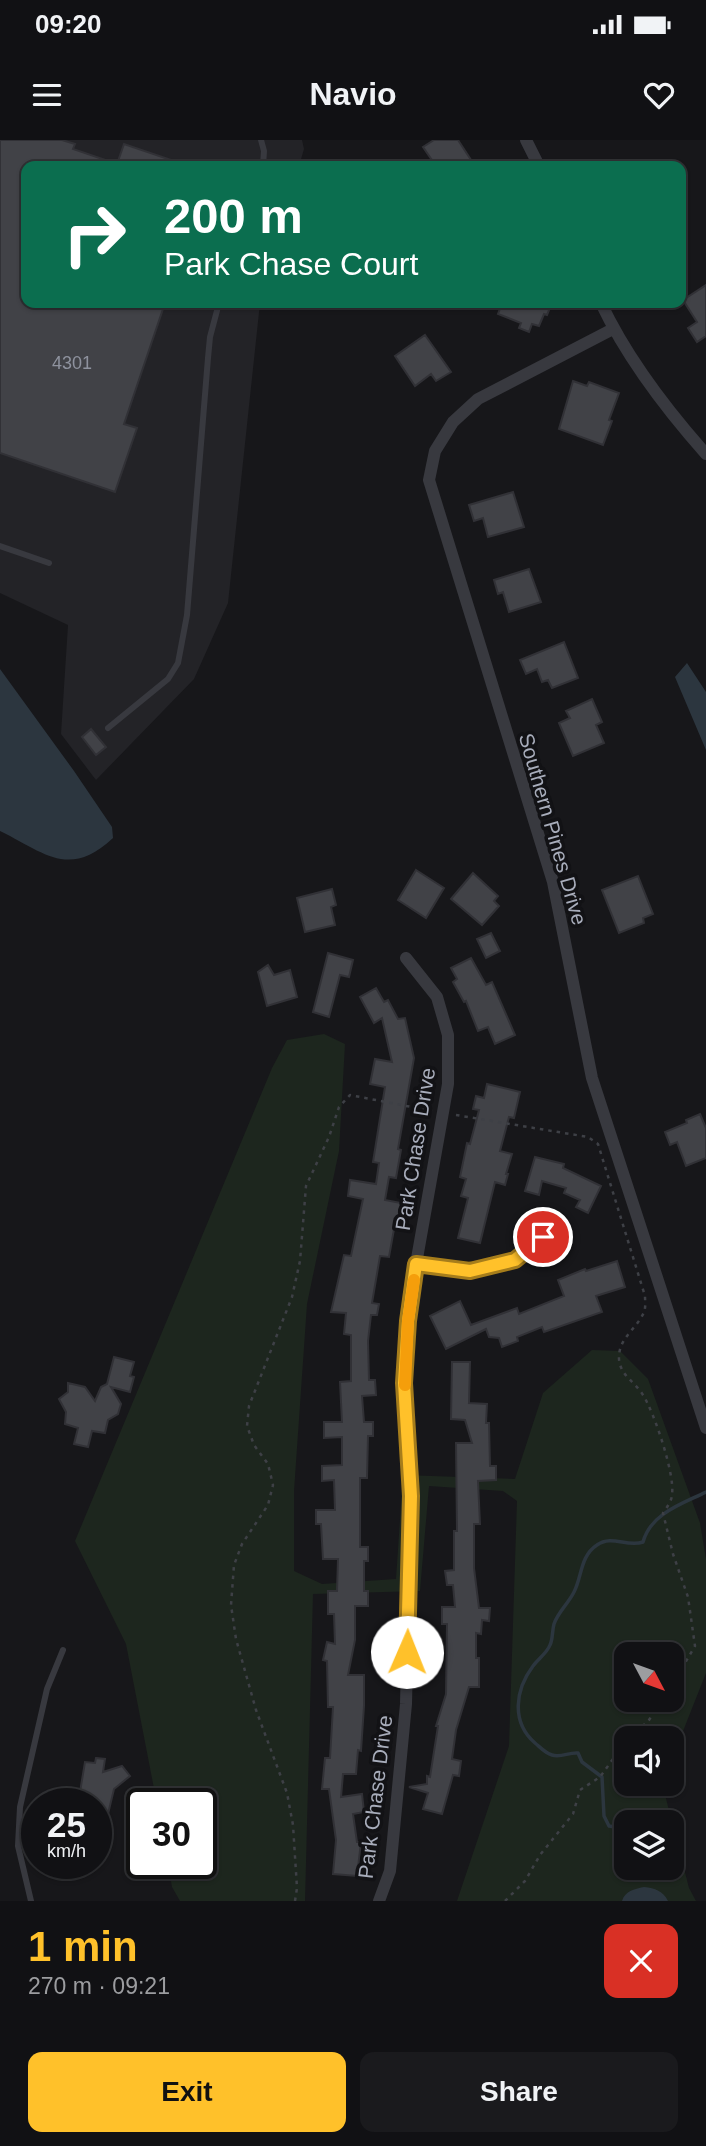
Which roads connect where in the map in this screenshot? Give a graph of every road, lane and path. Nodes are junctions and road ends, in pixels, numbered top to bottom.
1 (261, 140) edge
2 (526, 140) edge
3 (263, 161) edge
4 (536, 161) edge
5 (218, 308) edge
6 (603, 308) edge
7 (613, 329) junction
8 (706, 454) edge
9 (0, 546) edge
10 (49, 563) dead end
11 (108, 728) dead end
12 (406, 958) dead end
13 (443, 1113) junction
14 (543, 1237) dead end
15 (416, 1264) junction
16 (706, 1428) edge
17 (63, 1650) dead end
18 (684, 1665) edge
19 (654, 1712) edge
20 (642, 1726) edge
21 (614, 1758) edge
22 (31, 1901) edge
23 (295, 1901) edge
24 (379, 1901) edge
25 (505, 1901) edge

1 - 3 lane
2 - 4 street
5 - 11 lane
6 - 7 street
7 - 8 street
7 - 16 street, Southern Pines Drive
9 - 10 lane
12 - 13 street, Park Chase Drive
13 - 15 street, Park Chase Drive
13 - 18 path
13 - 23 path
14 - 15 street
15 - 24 street, Park Chase Drive
17 - 22 lane
19 - 20 path
21 - 25 path

